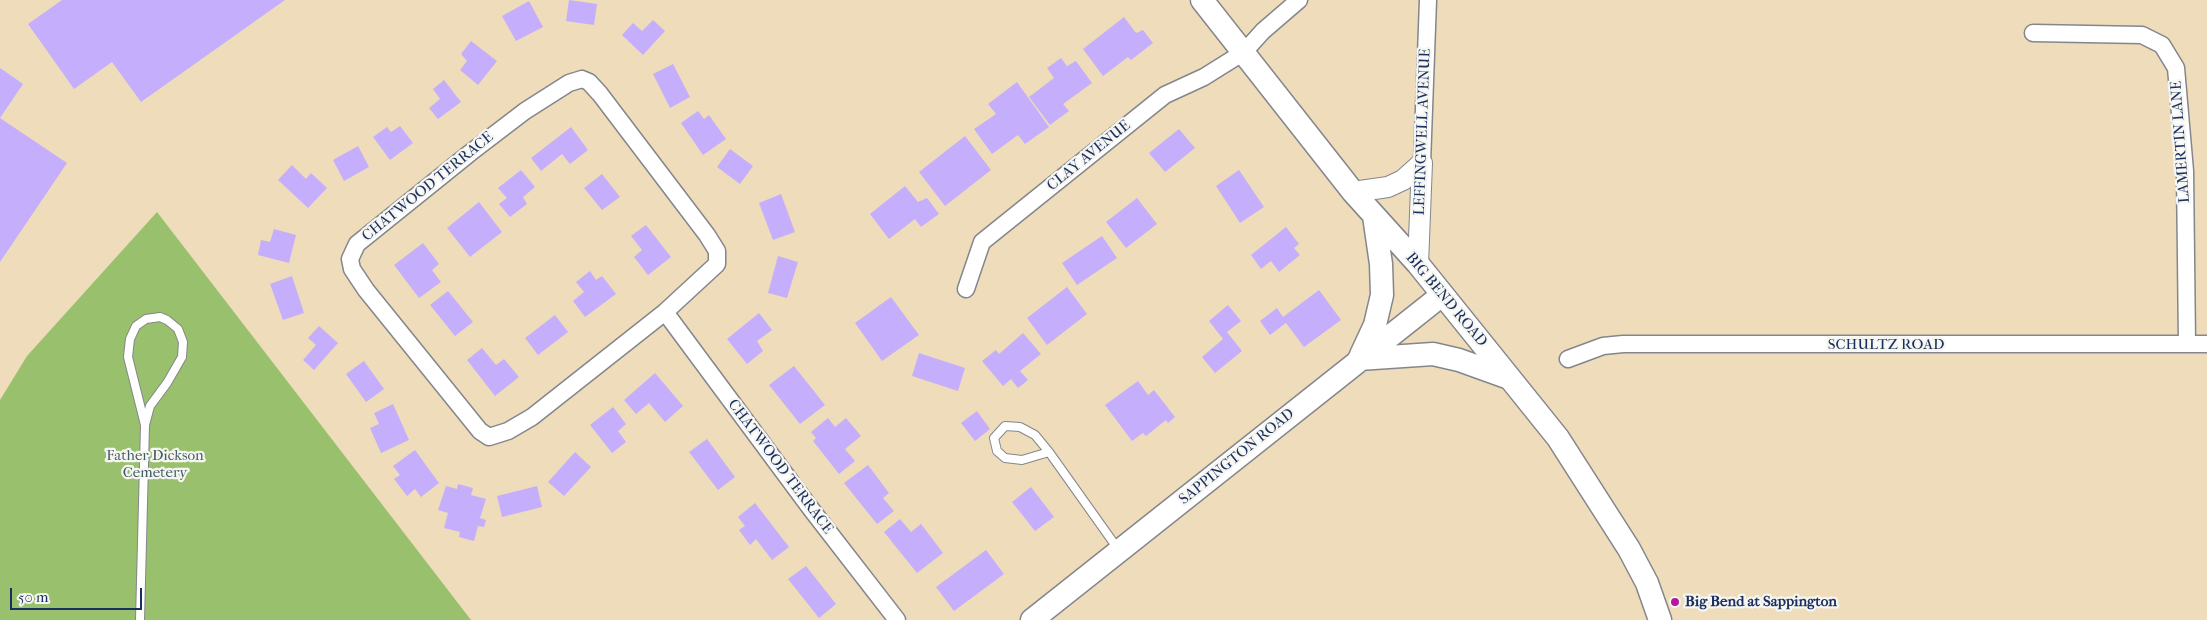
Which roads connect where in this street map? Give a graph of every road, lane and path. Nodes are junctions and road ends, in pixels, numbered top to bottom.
1 (1202, 0) edge
2 (1299, 0) edge
3 (1428, 0) edge
4 (2033, 33) dead end
5 (1244, 52) junction
6 (1422, 163) junction
7 (1353, 192) junction
8 (1374, 216) junction
9 (1418, 264) junction
10 (966, 289) dead end
11 (1442, 295) junction
12 (665, 312) junction
13 (2187, 344) junction
14 (2207, 344) edge
15 (1359, 359) junction
16 (1568, 359) dead end
17 (1512, 378) junction
18 (144, 425) junction
19 (1049, 452) junction
20 (1119, 551) junction
21 (140, 620) edge
22 (897, 620) edge
23 (1032, 620) edge
24 (1660, 620) edge

1 - 5 main road, BIG BEND ROAD
2 - 5 street, CLAY AVENUE
3 - 6 street, LEFFINGWELL AVENUE
4 - 13 street, LAMERTIN LANE
5 - 7 main road, BIG BEND ROAD
5 - 10 street, CLAY AVENUE
6 - 7 street
6 - 9 street, LEFFINGWELL AVENUE
7 - 8 main road, BIG BEND ROAD
8 - 9 main road, BIG BEND ROAD
8 - 15 main road
9 - 11 main road, BIG BEND ROAD
11 - 15 main road, SAPPINGTON ROAD
11 - 17 main road, BIG BEND ROAD
12 - 12 street, CHATWOOD TERRACE
12 - 22 street, CHATWOOD TERRACE
13 - 14 street, SCHULTZ ROAD
13 - 16 street, SCHULTZ ROAD
15 - 17 main road
15 - 20 main road, SAPPINGTON ROAD
17 - 24 main road, BIG BEND ROAD
18 - 18 lane
18 - 21 lane
19 - 19 lane
19 - 20 lane
20 - 23 main road, SAPPINGTON ROAD

